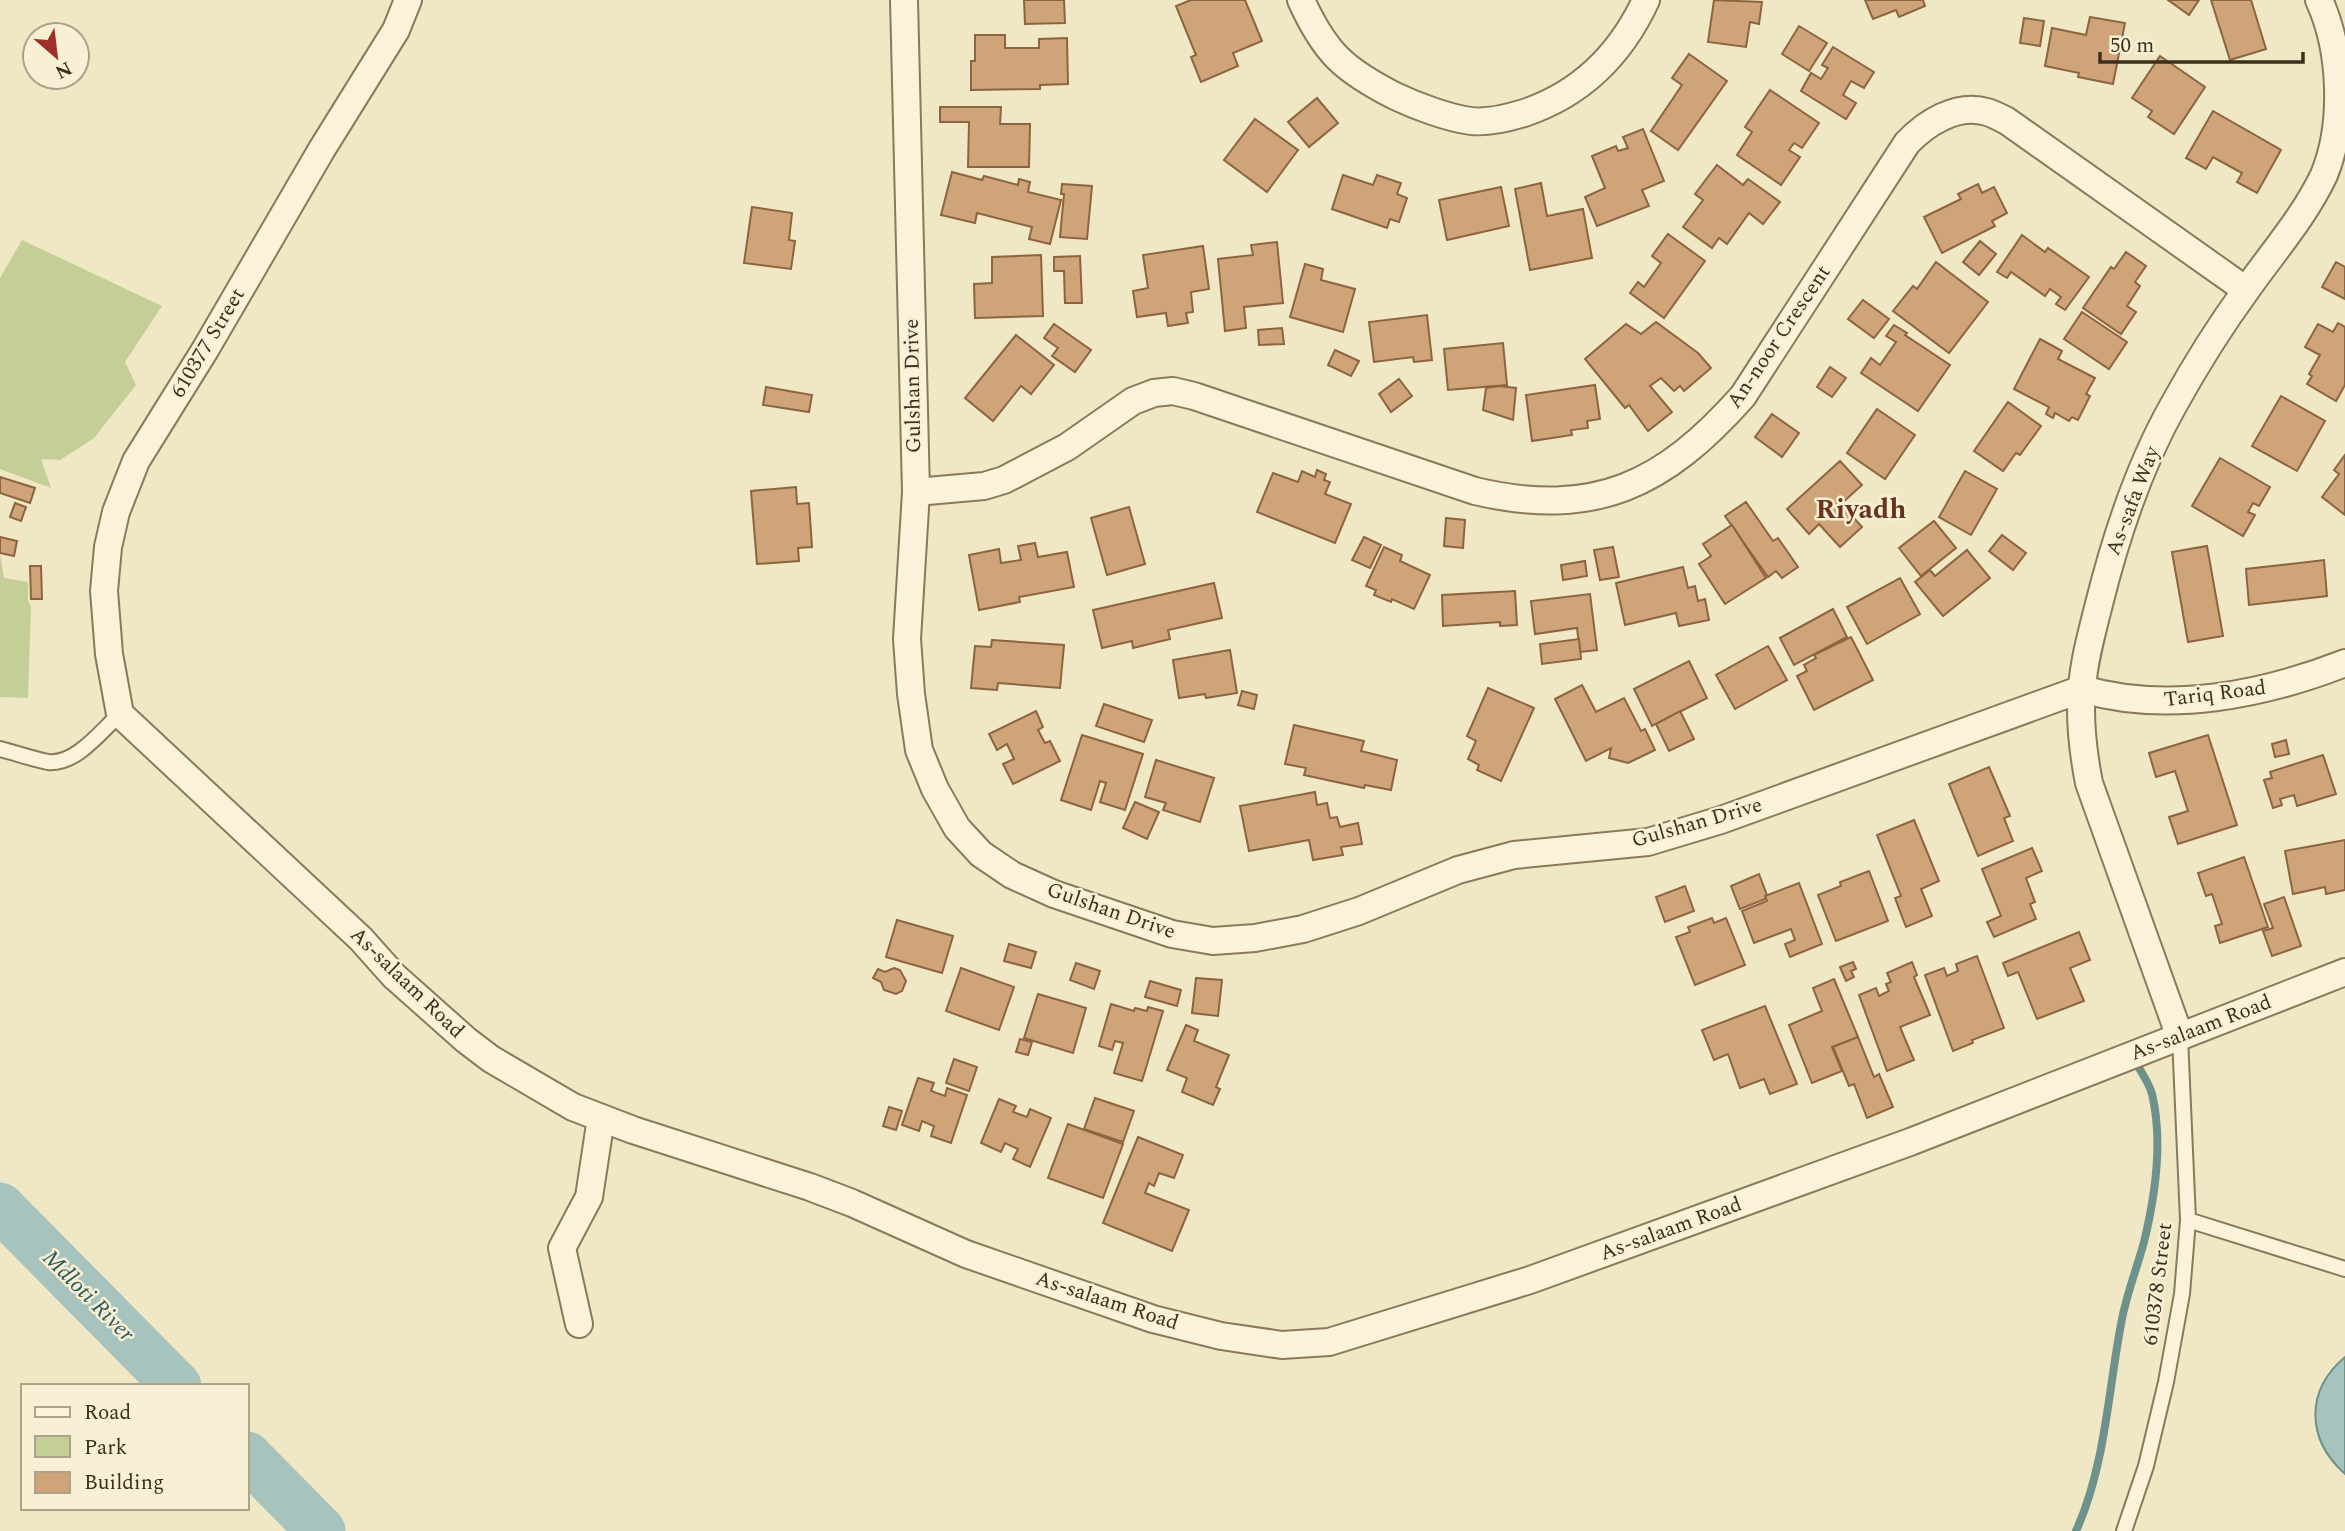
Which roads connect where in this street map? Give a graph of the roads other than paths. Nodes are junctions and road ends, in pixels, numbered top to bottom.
1 (408, 0) edge
2 (904, 0) edge
3 (1301, 0) edge
4 (1646, 0) edge
5 (2319, 0) edge
6 (2246, 290) junction
7 (916, 492) junction
8 (2345, 663) edge
9 (2082, 689) junction
10 (120, 714) junction
11 (0, 749) edge
12 (2345, 972) edge
13 (2180, 1037) junction
14 (601, 1118) junction
15 (2188, 1220) junction
16 (2345, 1269) edge
17 (579, 1324) dead end
18 (2124, 1531) edge

1 - 10 street, 610377 Street
2 - 7 street, Gulshan Drive
3 - 4 street
5 - 6 street, As-safa Way
6 - 7 street, An-noor Crescent
6 - 9 street, As-safa Way
7 - 9 street, Gulshan Drive
8 - 9 street, Tariq Road
9 - 13 street, As-safa Way
10 - 11 lane
10 - 14 street, As-salaam Road
12 - 13 street, As-salaam Road
13 - 14 street, As-salaam Road
13 - 15 lane, 610378 Street
14 - 17 street
15 - 16 lane
15 - 18 lane, 610378 Street

